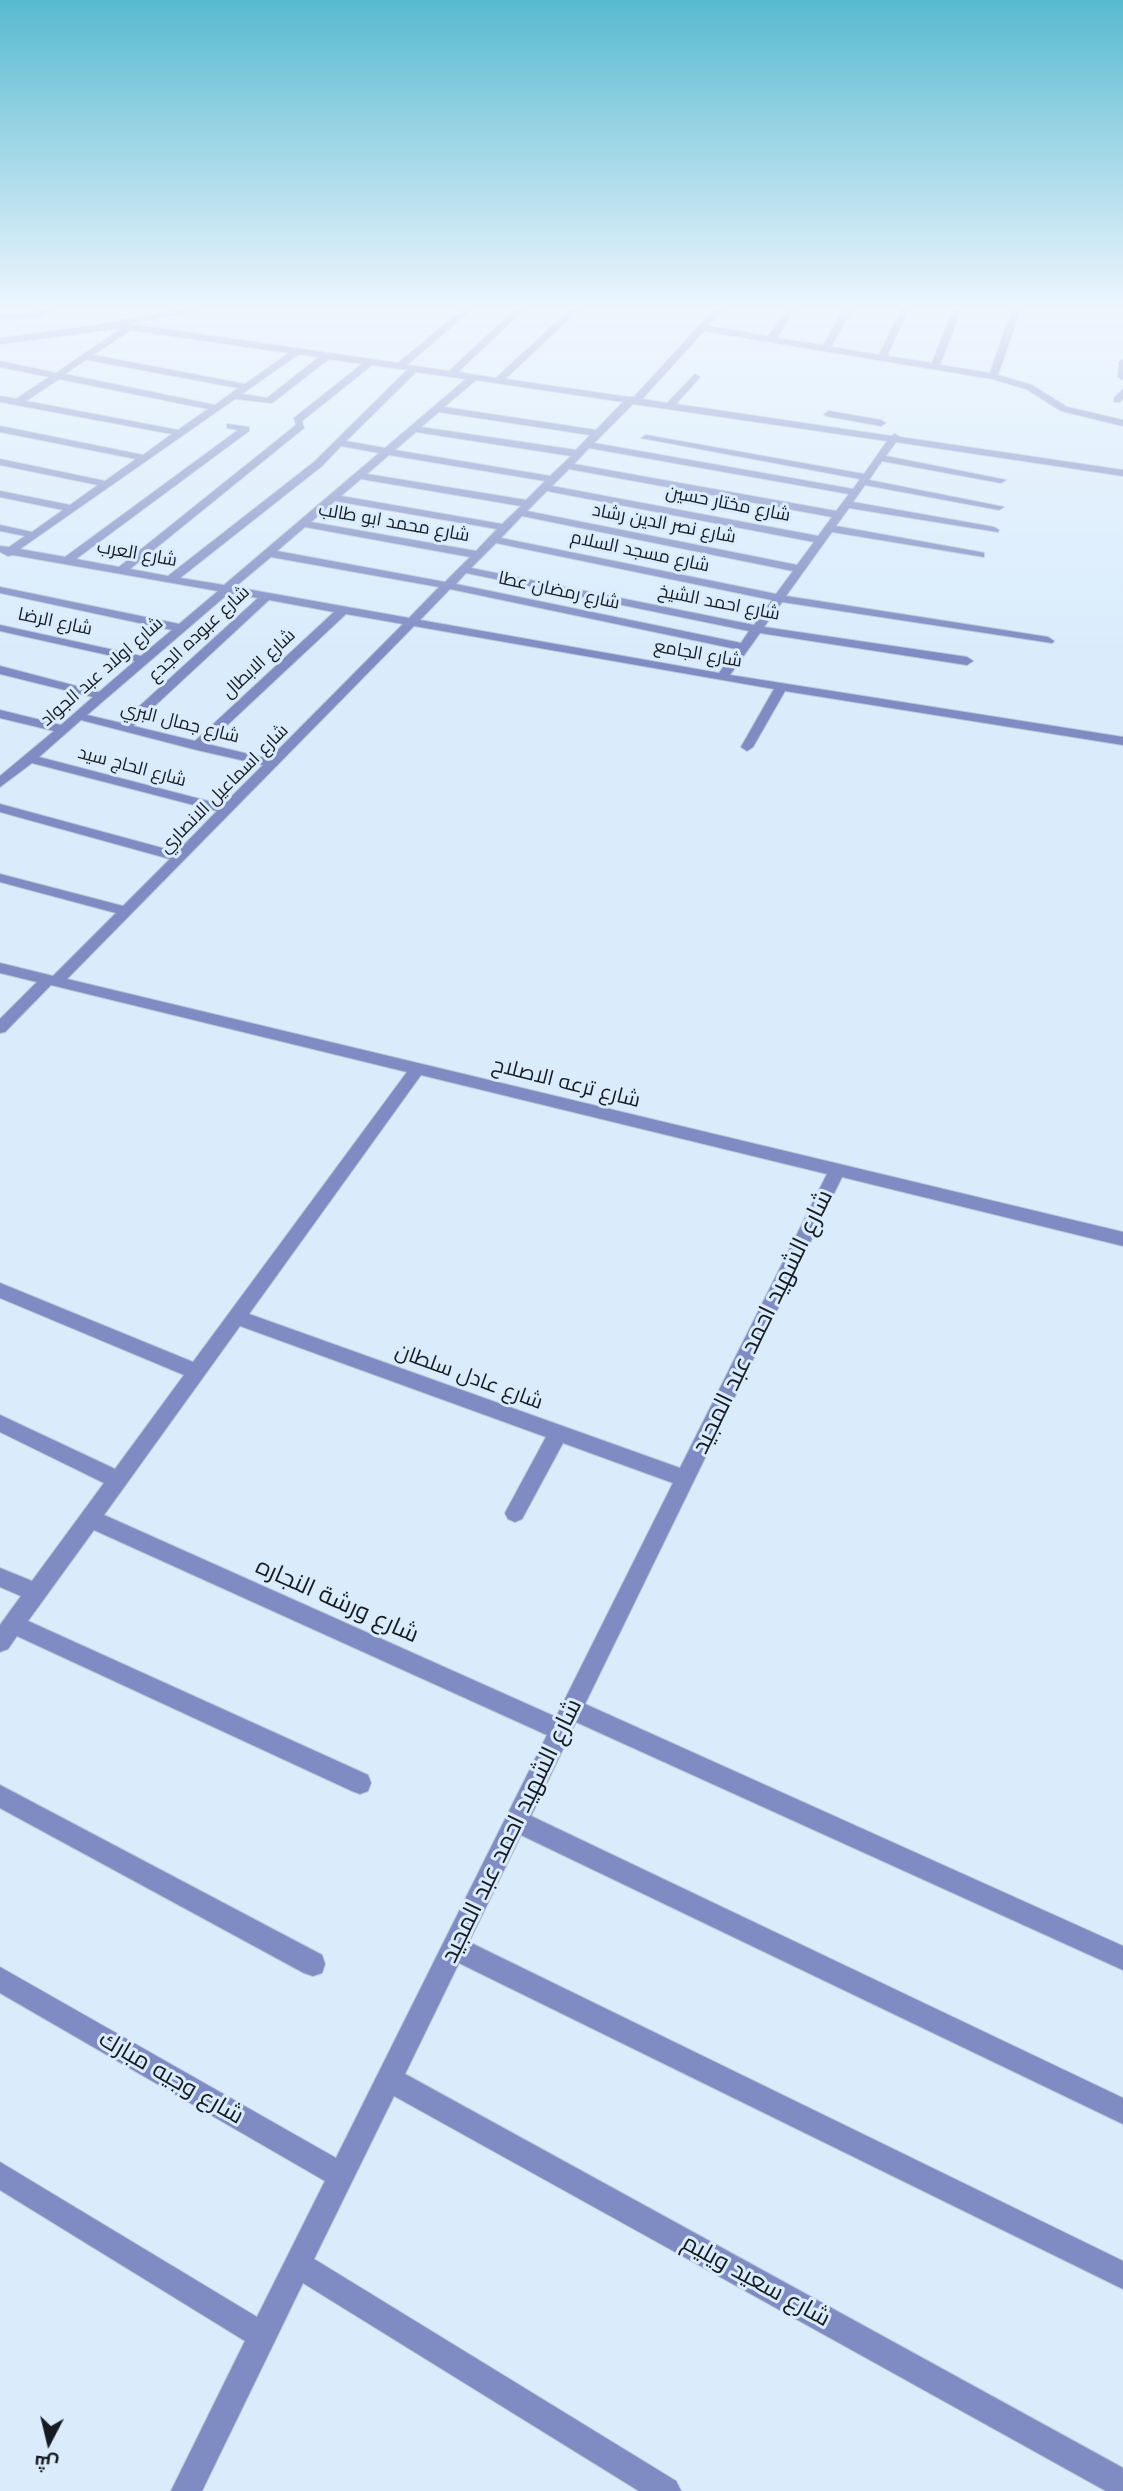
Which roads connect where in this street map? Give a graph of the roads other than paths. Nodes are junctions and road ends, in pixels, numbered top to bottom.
1 (113, 420) edge
2 (199, 420) edge
3 (297, 420) edge
4 (362, 420) edge
5 (424, 420) edge
6 (510, 420) edge
7 (614, 420) edge
8 (778, 420) edge
9 (825, 420) edge
10 (862, 420) edge
11 (891, 425) dead end
12 (230, 426) dead end
13 (819, 426) junction
14 (0, 429) edge
15 (415, 429) junction
16 (180, 433) junction
17 (600, 434) junction
18 (895, 437) junction
19 (646, 438) dead end
20 (339, 443) junction
21 (589, 445) junction
22 (390, 452) junction
23 (580, 454) junction
24 (144, 457) junction
25 (880, 458) junction
26 (1123, 458) edge
27 (0, 462) edge
28 (569, 466) junction
29 (1110, 471) junction
30 (1123, 473) edge
31 (360, 476) junction
32 (864, 480) junction
33 (1001, 480) dead end
34 (106, 484) junction
35 (551, 484) junction
36 (855, 492) junction
37 (0, 494) edge
38 (334, 498) junction
39 (846, 504) junction
40 (999, 507) dead end
41 (71, 509) junction
42 (526, 509) junction
43 (838, 515) junction
44 (303, 524) junction
45 (0, 528) edge
46 (507, 528) junction
47 (829, 528) junction
48 (994, 530) dead end
49 (33, 535) junction
50 (495, 540) junction
51 (821, 540) junction
52 (6, 550) edge
53 (269, 553) junction
54 (480, 555) junction
55 (980, 555) dead end
56 (0, 558) edge
57 (68, 560) junction
58 (123, 569) junction
59 (800, 569) junction
60 (466, 570) junction
61 (172, 578) junction
62 (450, 586) junction
63 (228, 588) junction
64 (0, 590) edge
65 (267, 596) junction
66 (778, 598) junction
67 (345, 608) junction
68 (416, 620) junction
69 (0, 628) edge
70 (181, 628) junction
71 (756, 629) junction
72 (1048, 640) dead end
73 (743, 647) junction
74 (144, 660) junction
75 (967, 661) dead end
76 (0, 670) edge
77 (722, 677) junction
78 (782, 686) junction
79 (102, 696) junction
80 (0, 714) edge
81 (78, 716) junction
82 (124, 727) junction
83 (63, 729) junction
84 (1123, 741) edge
85 (197, 746) junction
86 (747, 747) dead end
87 (29, 758) junction
88 (273, 764) junction
89 (0, 766) edge
90 (15, 770) junction
91 (0, 783) edge
92 (0, 808) edge
93 (227, 810) junction
94 (180, 857) junction
95 (0, 878) edge
96 (127, 911) junction
97 (0, 968) edge
98 (52, 981) junction
99 (0, 1028) edge
100 (417, 1069) junction
101 (838, 1170) junction
102 (1123, 1239) edge
103 (0, 1290) edge
104 (236, 1317) junction
105 (196, 1372) junction
106 (0, 1423) edge
107 (558, 1433) junction
108 (686, 1479) junction
109 (118, 1480) junction
110 (515, 1513) dead end
111 (91, 1519) junction
112 (0, 1577) edge
113 (36, 1592) junction
114 (13, 1624) junction
115 (0, 1642) edge
116 (572, 1709) junction
117 (562, 1731) junction
118 (360, 1783) dead end
119 (0, 1797) edge
120 (517, 1821) junction
121 (454, 1948) junction
122 (1123, 1958) edge
123 (313, 1964) dead end
124 (0, 1979) edge
125 (389, 2079) junction
126 (1123, 2111) edge
127 (0, 2175) edge
128 (342, 2176) junction
129 (298, 2266) junction
130 (1123, 2275) edge
131 (263, 2336) junction
132 (1123, 2484) edge
133 (186, 2491) edge
134 (666, 2491) edge

1 - 16 street
2 - 16 street
3 - 58 street
4 - 20 street
5 - 15 street, شارع اولاد عبد الجواد
6 - 17 street
7 - 17 street, شارع اسماعيل الانصاري
8 - 13 street
9 - 13 street
10 - 11 street
12 - 57 street
13 - 18 street
14 - 24 street
15 - 22 street, شارع اولاد عبد الجواد
15 - 23 street
16 - 24 street
17 - 21 street, شارع اسماعيل الانصاري
18 - 25 street
18 - 29 street
19 - 32 street
20 - 22 street, شارع مختار حسين
20 - 61 street
21 - 23 street, شارع اسماعيل الانصاري
21 - 36 street
22 - 31 street, شارع اولاد عبد الجواد
22 - 35 street, شارع مختار حسين
23 - 28 street, شارع اسماعيل الانصاري
24 - 34 street
25 - 32 street
25 - 33 street
26 - 29 street
27 - 34 street
28 - 35 street, شارع اسماعيل الانصاري
28 - 43 street
29 - 30 street
31 - 38 street, شارع اولاد عبد الجواد
31 - 42 street, شارع نصر الدين رشاد
32 - 36 street
32 - 40 street
34 - 41 street
35 - 42 street, شارع اسماعيل الانصاري
35 - 51 street, شارع مختار حسين
36 - 39 street
37 - 41 street
38 - 44 street, شارع اولاد عبد الجواد
38 - 46 street
39 - 43 street
39 - 48 street
41 - 49 street
42 - 46 street, شارع اسماعيل الانصاري
42 - 59 street, شارع نصر الدين رشاد
43 - 47 street
44 - 53 street, شارع اولاد عبد الجواد
44 - 54 street, شارع محمد ابو طالب
45 - 49 street
46 - 50 street, شارع اسماعيل الانصاري
47 - 51 street
47 - 55 street
49 - 52 street
50 - 54 street, شارع اسماعيل الانصاري
50 - 66 street, شارع مسجد السلام
51 - 59 street
52 - 56 street
52 - 57 street, شارع العرب
53 - 62 street, شارع رمضان عطا
53 - 63 street, شارع اولاد عبد الجواد
54 - 60 street, شارع اسماعيل الانصاري
57 - 58 street, شارع العرب
58 - 61 street, شارع العرب
59 - 66 street
60 - 62 street, شارع اسماعيل الانصاري
60 - 71 street, شارع احمد الشيخ
61 - 63 street, شارع العرب
62 - 68 street, شارع اسماعيل الانصاري
62 - 73 street, شارع رمضان عطا
63 - 65 street, شارع العرب
63 - 70 street, شارع اولاد عبد الجواد
64 - 70 street
65 - 67 street, شارع الجامع
65 - 82 street, شارع عبوده الجدع
66 - 71 street
66 - 72 street, شارع مسجد السلام
67 - 68 street, شارع الجامع
67 - 85 street, شارع الابطال
68 - 77 street, شارع الجامع
68 - 88 street, شارع اسماعيل الانصاري
69 - 74 street, شارع الرضا
70 - 74 street, شارع اولاد عبد الجواد
71 - 73 street
71 - 75 street, شارع احمد الشيخ
73 - 77 street
74 - 79 street, شارع اولاد عبد الجواد
76 - 79 street
77 - 78 street, شارع الجامع
78 - 84 street, شارع الجامع
78 - 86 street
79 - 81 street, شارع اولاد عبد الجواد
80 - 83 street
81 - 82 street, شارع جمال البري
81 - 83 street, شارع اولاد عبد الجواد
82 - 85 street, شارع جمال البري
83 - 87 street, شارع اولاد عبد الجواد
85 - 88 street, شارع جمال البري
87 - 90 street, شارع اولاد عبد الجواد
87 - 93 street, شارع الحاج سيد
88 - 93 street, شارع اسماعيل الانصاري
89 - 90 street
90 - 91 street, شارع اولاد عبد الجواد
92 - 94 street
93 - 94 street, شارع اسماعيل الانصاري
94 - 96 street, شارع اسماعيل الانصاري
95 - 96 street
96 - 98 street, شارع اسماعيل الانصاري
97 - 98 street, شارع ترعه الاصلاح
98 - 99 street, شارع اسماعيل الانصاري
98 - 100 street, شارع ترعه الاصلاح
100 - 101 street, شارع ترعه الاصلاح
100 - 104 street
101 - 102 street, شارع ترعه الاصلاح
101 - 108 street, شارع الشهيد احمد عبد المجيد
103 - 105 street
104 - 105 street
104 - 107 street, شارع عادل سلطان
105 - 109 street
106 - 109 street
107 - 108 street, شارع عادل سلطان
107 - 110 street
108 - 116 street, شارع الشهيد احمد عبد المجيد
109 - 111 street
111 - 113 street
111 - 117 street, شارع ورشة النجاره
112 - 113 street
113 - 114 street
114 - 115 street
114 - 118 street
116 - 117 street, شارع الشهيد احمد عبد المجيد
116 - 122 street
117 - 120 street, شارع الشهيد احمد عبد المجيد
119 - 123 street
120 - 121 street, شارع الشهيد احمد عبد المجيد
120 - 126 street
121 - 125 street, شارع الشهيد احمد عبد المجيد
121 - 130 street
124 - 128 street, شارع وجيه مبارك
125 - 128 street, شارع الشهيد احمد عبد المجيد
125 - 132 street, شارع سعيد ويليم
127 - 131 street
128 - 129 street, شارع الشهيد احمد عبد المجيد
129 - 131 street, شارع الشهيد احمد عبد المجيد
129 - 134 street
131 - 133 street, شارع الشهيد احمد عبد المجيد

